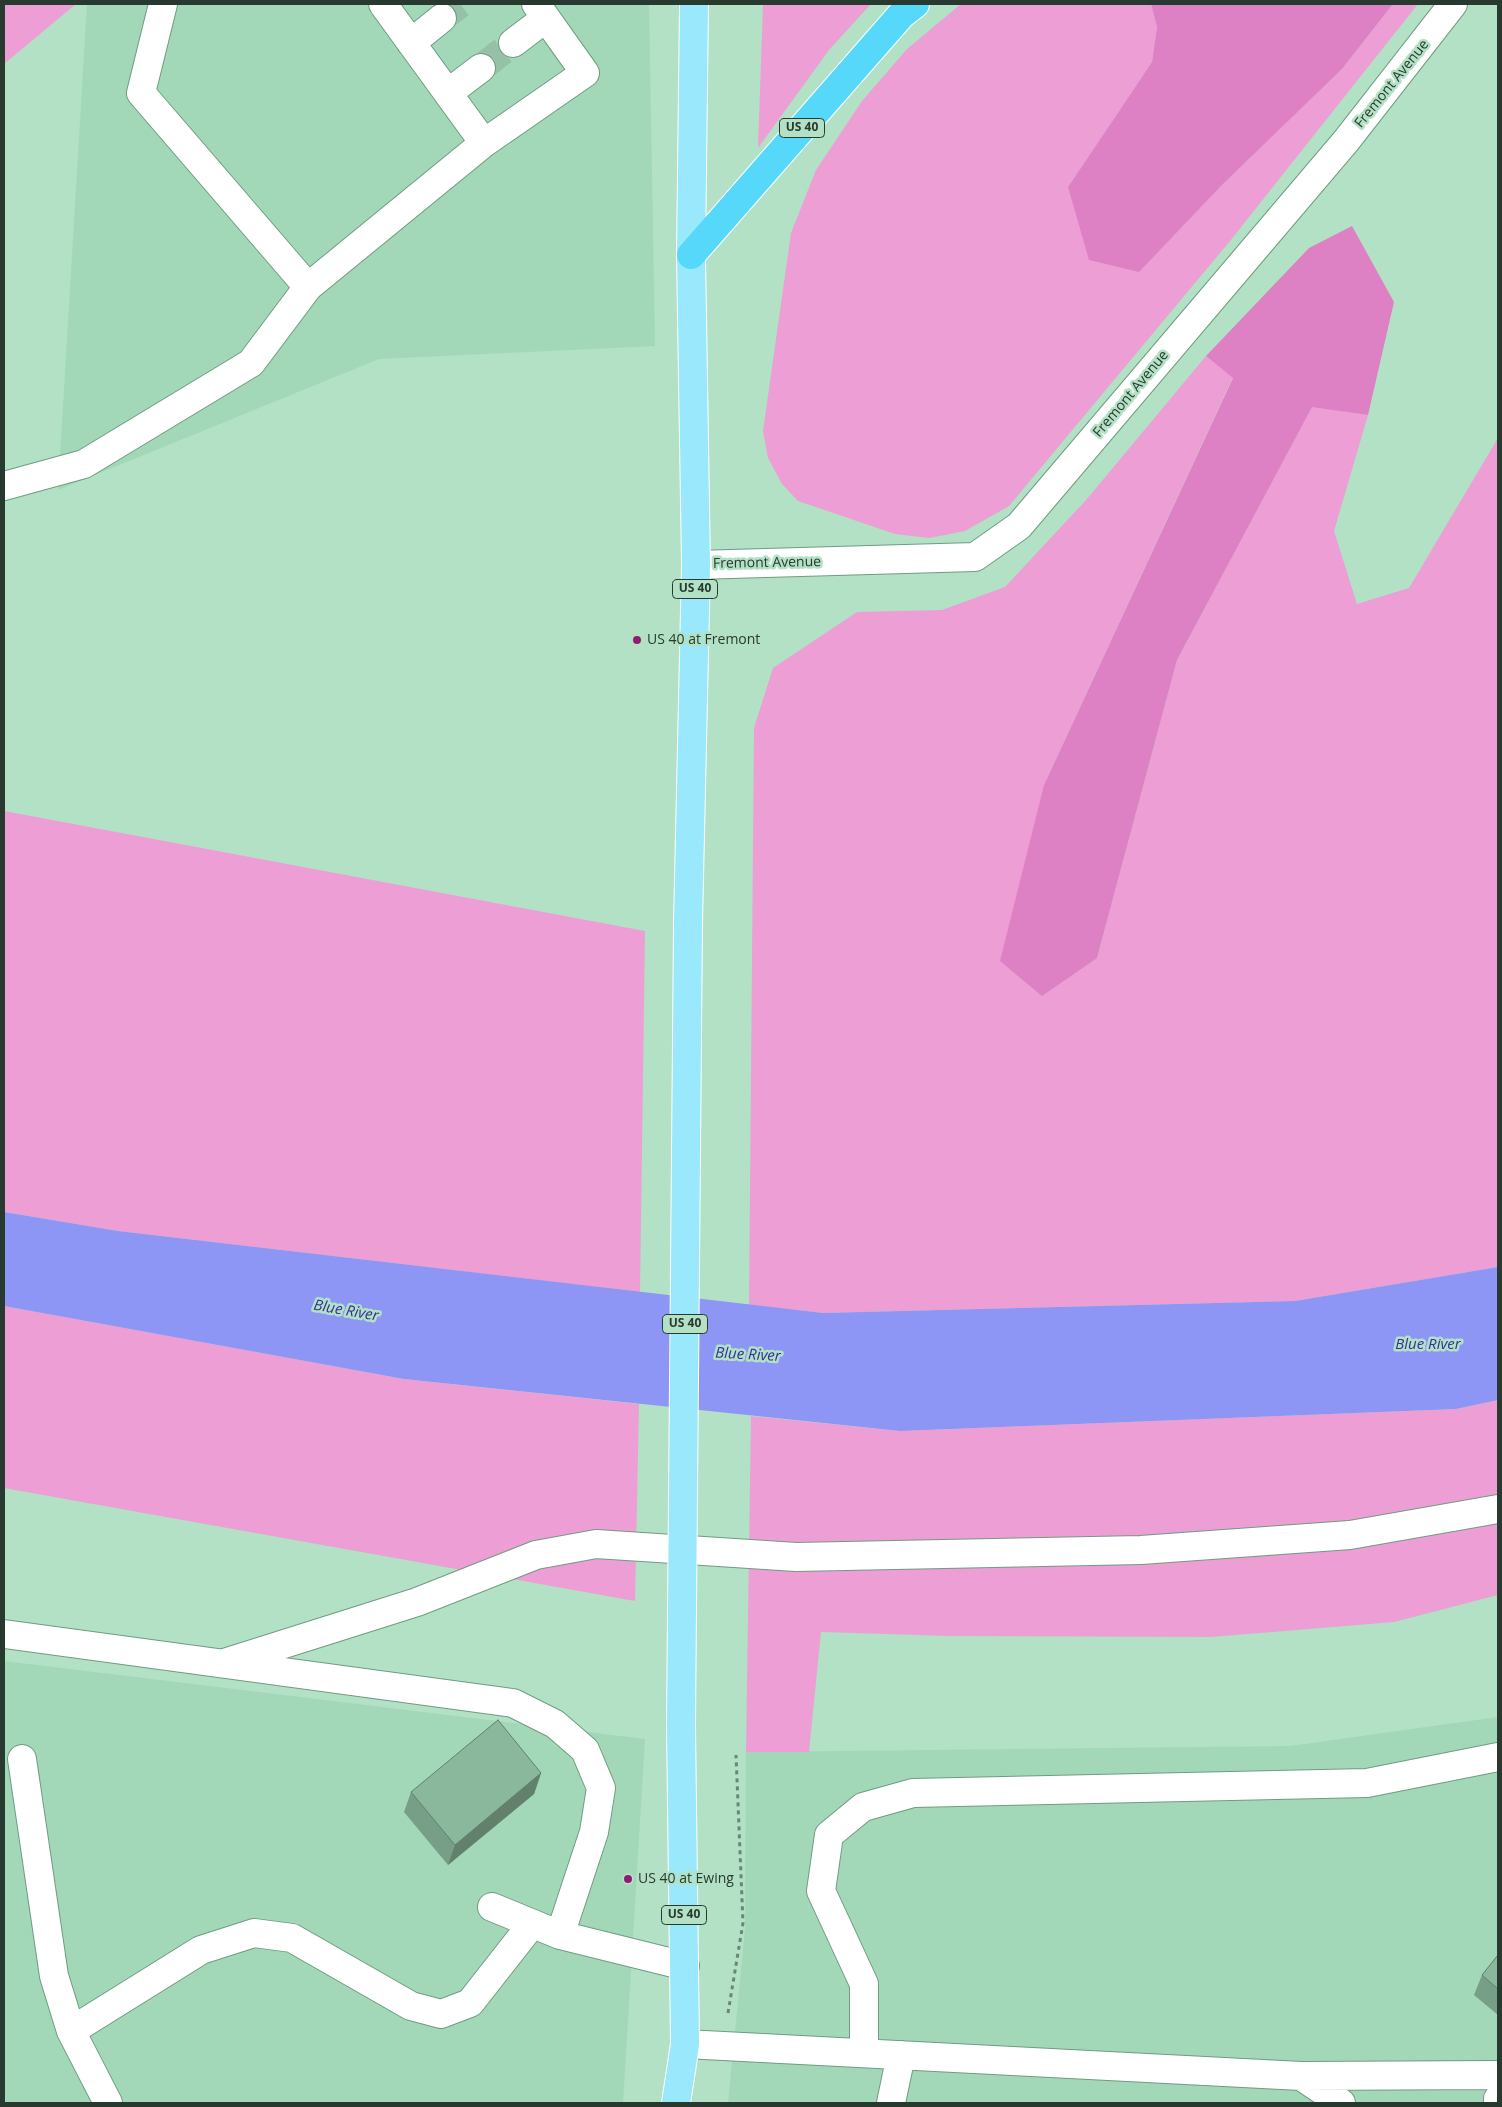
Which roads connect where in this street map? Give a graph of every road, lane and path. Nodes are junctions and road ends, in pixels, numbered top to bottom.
1 (162, 4) edge
2 (383, 4) edge
3 (694, 4) edge
4 (915, 4) edge
5 (1454, 4) edge
6 (541, 11) edge
7 (442, 18) tunnel mouth
8 (411, 43) junction
9 (513, 43) tunnel mouth
10 (480, 68) tunnel mouth
11 (448, 93) junction
12 (484, 143) junction
13 (691, 255) junction
14 (308, 287) junction
15 (4, 486) edge
16 (696, 565) junction
17 (1498, 1509) edge
18 (4, 1634) edge
19 (224, 1663) junction
20 (736, 1755) dead end
21 (1498, 1757) edge
22 (22, 1759) dead end
23 (492, 1907) dead end
24 (532, 1924) junction
25 (560, 1935) junction
26 (685, 1966) junction
27 (71, 2031) junction
28 (685, 2044) junction
29 (724, 2046) junction
30 (864, 2053) junction
31 (901, 2055) junction
32 (1498, 2074) edge
33 (1301, 2076) junction
34 (1498, 2099) edge
35 (108, 2103) edge
36 (676, 2103) edge
37 (891, 2103) edge
38 (1341, 2103) edge
39 (1498, 2103) edge

1 - 14 street
2 - 8 street
3 - 13 main road, US 40
4 - 13 highway, US 40
5 - 16 street, Fremont Avenue
6 - 9 street
6 - 12 street
7 - 8 street
8 - 11 street
10 - 11 street
11 - 12 street
12 - 14 street
13 - 16 main road, US 40
14 - 15 street
16 - 26 main road, US 40, bridge
17 - 19 street
18 - 19 street
19 - 25 street
20 - 29 path
21 - 30 street
22 - 27 street
23 - 24 street
24 - 25 street
24 - 27 street
25 - 26 street
26 - 28 main road, US 40
27 - 35 street
28 - 29 street
28 - 36 main road, US 40
29 - 30 street
30 - 31 street
31 - 33 street
31 - 37 street
32 - 33 street
33 - 38 street
34 - 39 street

